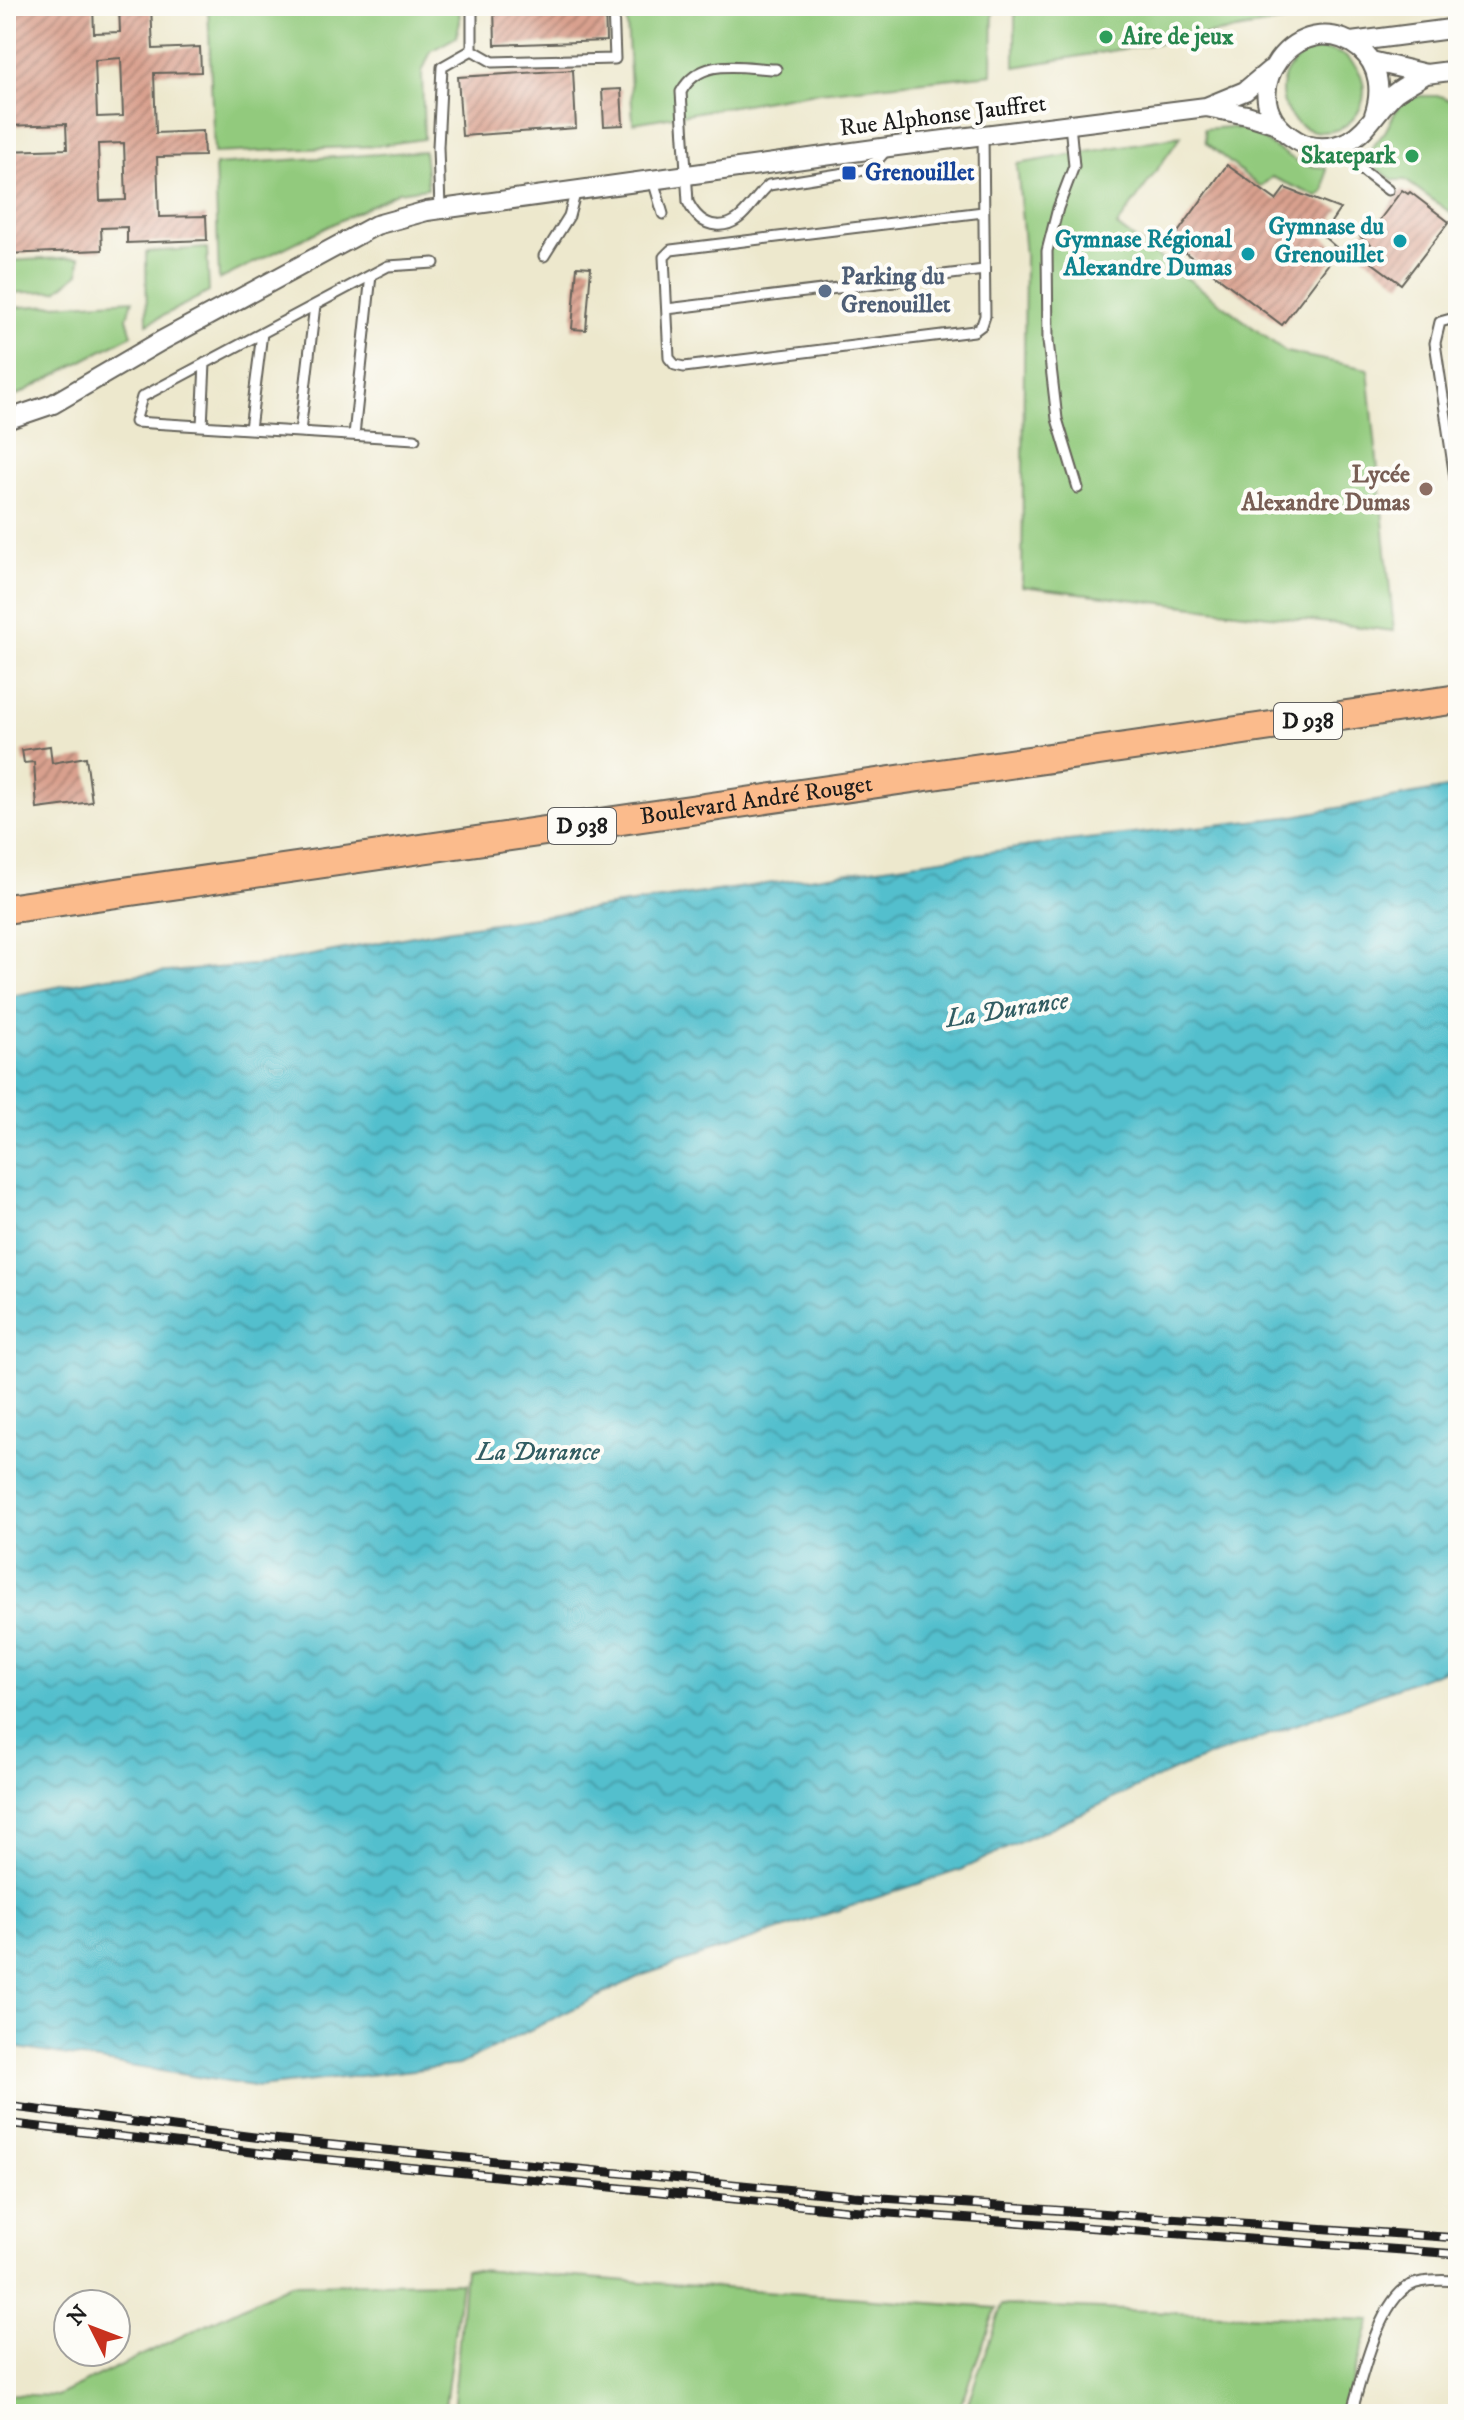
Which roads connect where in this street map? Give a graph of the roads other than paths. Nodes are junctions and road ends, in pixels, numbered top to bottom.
1 (472, 6) edge
2 (613, 6) edge
3 (1458, 28) edge
4 (1351, 42) junction
5 (472, 50) junction
6 (1371, 61) junction
7 (776, 69) dead end
8 (1270, 70) junction
9 (1458, 70) edge
10 (1426, 74) junction
11 (1206, 107) junction
12 (1374, 115) junction
13 (1070, 124) junction
14 (1277, 124) junction
15 (983, 134) junction
16 (889, 147) junction
17 (1332, 147) junction
18 (685, 175) junction
19 (653, 180) junction
20 (576, 190) junction
21 (1388, 190) dead end
22 (440, 210) junction
23 (983, 212) junction
24 (663, 214) dead end
25 (712, 225) junction
26 (713, 245) junction
27 (544, 256) dead end
28 (434, 263) dead end
29 (984, 270) junction
30 (371, 275) junction
31 (315, 305) junction
32 (667, 309) junction
33 (1458, 317) edge
34 (262, 333) junction
35 (205, 363) junction
36 (6, 420) edge
37 (202, 426) junction
38 (250, 429) junction
39 (300, 432) junction
40 (354, 435) junction
41 (415, 439) dead end
42 (1078, 488) dead end
43 (1458, 498) edge
44 (1458, 699) edge
45 (6, 909) edge
46 (1458, 2281) edge
47 (1351, 2414) edge

1 - 5 lane
2 - 5 lane
3 - 4 street, Rue Alphonse Jauffret
4 - 6 street
4 - 8 street, Rue Alphonse Jauffret
5 - 22 lane
6 - 10 street
6 - 12 street
7 - 18 lane
8 - 11 street, Rue Alphonse Jauffret
8 - 14 street
9 - 10 street
10 - 12 street
11 - 13 street, Rue Alphonse Jauffret
11 - 14 street, Rue Alphonse Jauffret
12 - 17 street
13 - 15 street, Rue Alphonse Jauffret
13 - 42 lane
14 - 17 street, Rue Alphonse Jauffret
15 - 16 street, Rue Alphonse Jauffret
15 - 23 lane
16 - 18 street, Rue Alphonse Jauffret
16 - 25 lane
17 - 21 lane
18 - 19 street, Rue Alphonse Jauffret
18 - 25 lane
19 - 20 street, Rue Alphonse Jauffret
19 - 24 lane
20 - 22 street, Rue Alphonse Jauffret
20 - 27 lane
22 - 36 street, Rue Alphonse Jauffret
23 - 26 lane
23 - 29 lane
25 - 26 lane
26 - 32 lane
28 - 30 lane
29 - 32 lane
29 - 32 lane
30 - 31 lane
30 - 40 lane
31 - 34 lane
31 - 39 lane
33 - 43 lane
34 - 35 lane
34 - 38 lane
35 - 37 lane
35 - 37 lane
37 - 38 lane
38 - 39 lane
39 - 40 lane
40 - 41 lane
44 - 45 main road, Boulevard André Rouget / D 938
46 - 47 lane

